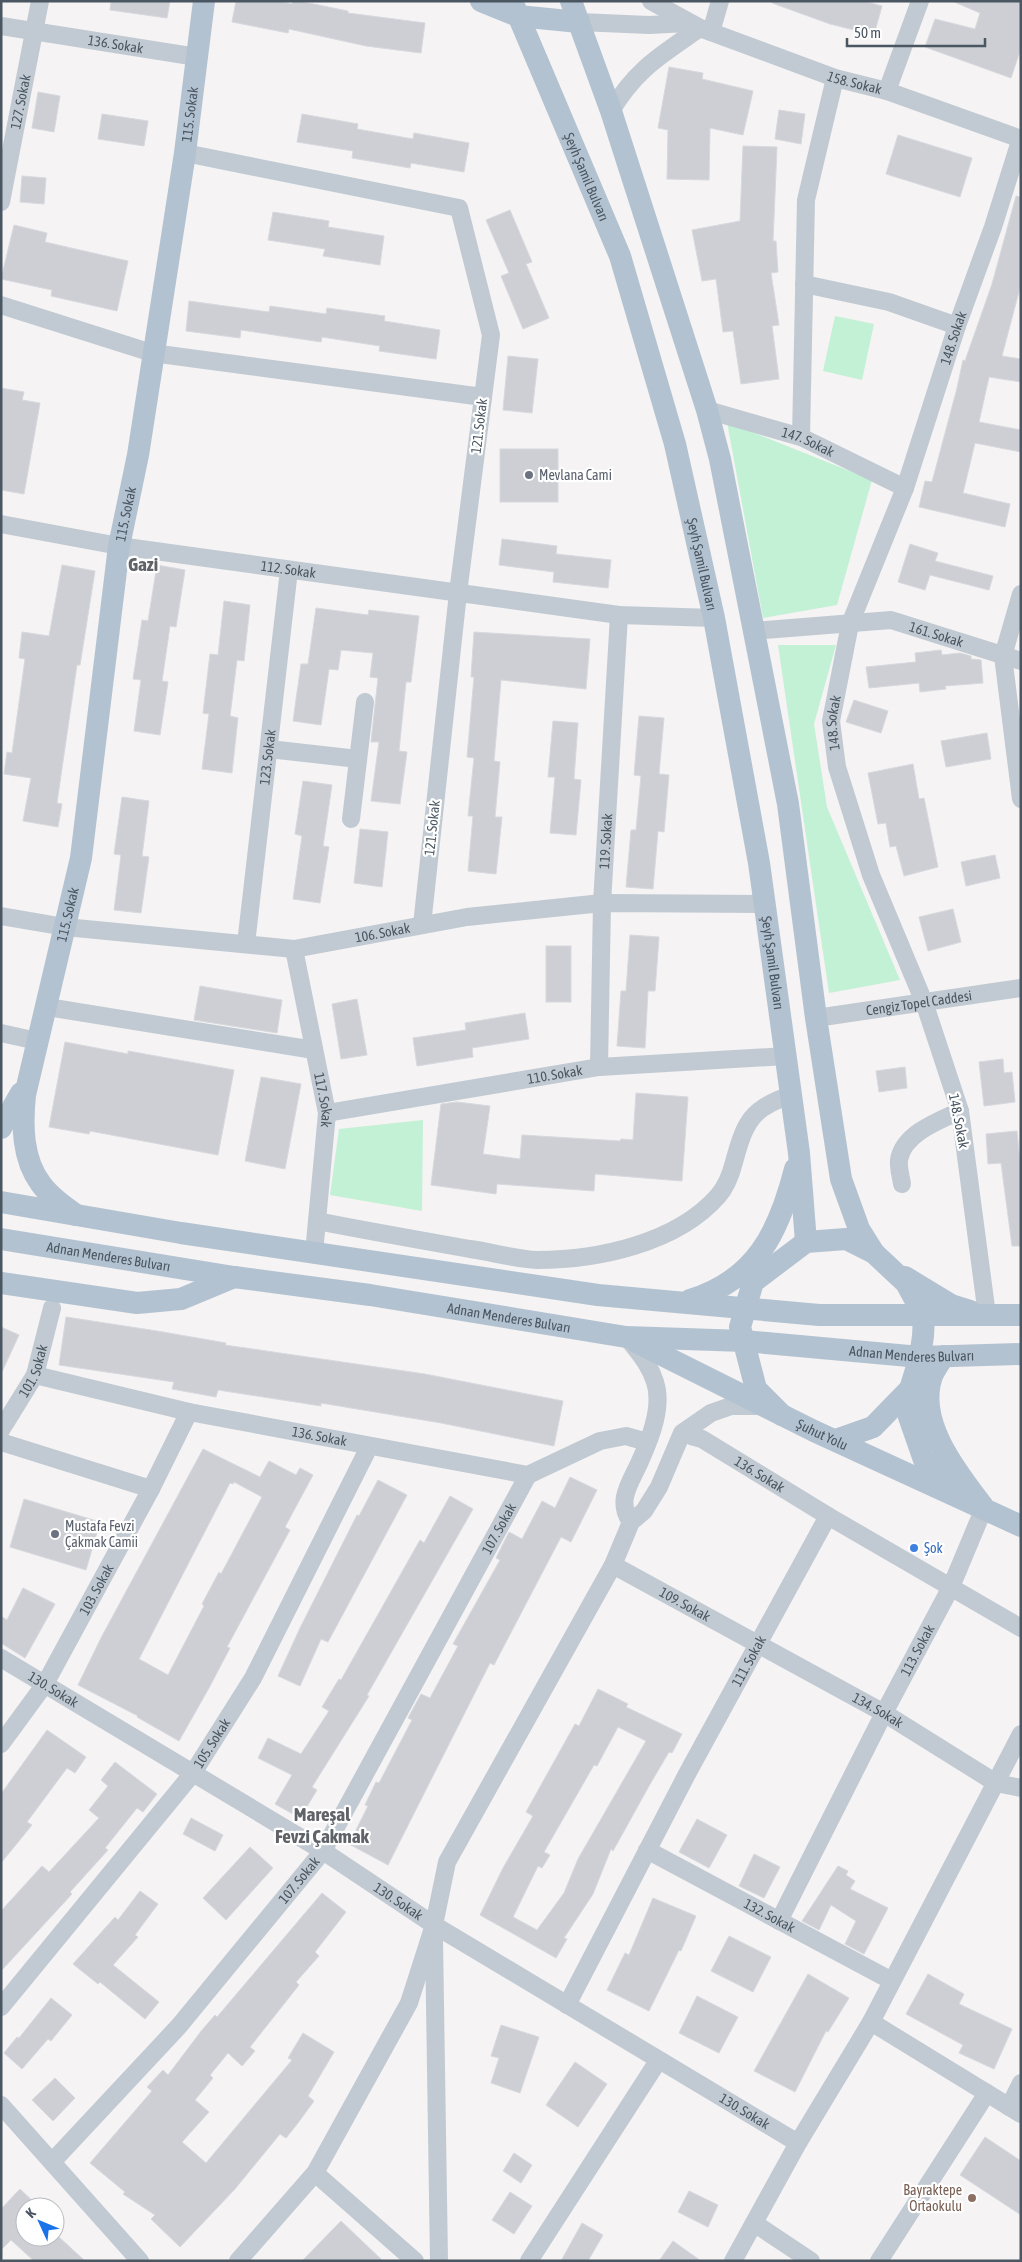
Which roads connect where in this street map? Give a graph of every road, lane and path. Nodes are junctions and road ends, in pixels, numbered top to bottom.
1 (40, 1) edge
2 (204, 1) edge
3 (480, 1) edge
4 (571, 1) edge
5 (651, 1) edge
6 (720, 1) edge
7 (920, 1) edge
8 (515, 9) edge
9 (579, 22) junction
10 (1, 26) edge
11 (700, 28) junction
12 (34, 32) junction
13 (197, 57) junction
14 (835, 78) junction
15 (887, 91) junction
16 (611, 111) junction
17 (1021, 139) edge
18 (185, 153) junction
19 (1, 202) edge
20 (804, 284) junction
21 (1, 305) edge
22 (957, 326) junction
23 (152, 353) junction
24 (483, 397) junction
25 (707, 410) junction
26 (801, 437) junction
27 (905, 488) junction
28 (1, 524) edge
29 (119, 546) junction
30 (289, 570) junction
31 (458, 593) junction
32 (1021, 594) edge
33 (619, 615) junction
34 (714, 618) junction
35 (850, 624) junction
36 (753, 631) junction
37 (1003, 656) junction
38 (1021, 661) edge
39 (365, 702) dead end
40 (268, 749) junction
41 (358, 759) junction
42 (1021, 799) edge
43 (351, 819) dead end
44 (602, 903) junction
45 (764, 904) junction
46 (1, 916) edge
47 (422, 925) junction
48 (65, 927) junction
49 (246, 944) junction
50 (294, 949) junction
51 (1021, 988) edge
52 (924, 1002) junction
53 (47, 1007) junction
54 (816, 1018) junction
55 (1, 1033) edge
56 (37, 1041) junction
57 (314, 1050) junction
58 (786, 1056) junction
59 (599, 1068) junction
60 (26, 1089) junction
61 (792, 1095) junction
62 (960, 1111) junction
63 (327, 1113) junction
64 (1, 1128) edge
65 (1, 1136) edge
66 (799, 1154) junction
67 (841, 1179) junction
68 (902, 1184) dead end
69 (1, 1202) edge
70 (76, 1215) junction
71 (317, 1221) junction
72 (1, 1238) edge
73 (846, 1239) junction
74 (806, 1242) junction
75 (314, 1253) junction
76 (874, 1253) junction
77 (894, 1270) junction
78 (234, 1277) junction
79 (1, 1283) edge
80 (681, 1302) junction
81 (52, 1308) dead end
82 (745, 1308) junction
83 (987, 1315) junction
84 (1021, 1315) edge
85 (924, 1316) junction
86 (626, 1337) junction
87 (744, 1341) junction
88 (1021, 1354) edge
89 (944, 1356) junction
90 (920, 1357) junction
91 (35, 1374) junction
92 (910, 1389) junction
93 (775, 1411) junction
94 (189, 1412) junction
95 (1, 1430) edge
96 (691, 1436) dead end
97 (836, 1440) junction
98 (1, 1442) edge
99 (647, 1442) junction
100 (369, 1447) junction
101 (528, 1475) junction
102 (151, 1489) junction
103 (977, 1499) junction
104 (828, 1516) junction
105 (631, 1522) junction
106 (1021, 1526) edge
107 (613, 1565) junction
108 (951, 1587) junction
109 (1021, 1628) edge
110 (757, 1644) junction
111 (1, 1658) edge
112 (45, 1684) junction
113 (884, 1713) junction
114 (1021, 1734) edge
115 (1, 1744) edge
116 (192, 1773) junction
117 (996, 1783) junction
118 (1021, 1788) edge
119 (647, 1850) junction
120 (323, 1851) junction
121 (779, 1921) junction
122 (434, 1925) junction
123 (892, 1981) junction
124 (566, 2005) junction
125 (1, 2007) edge
126 (871, 2022) junction
127 (658, 2061) junction
128 (1021, 2083) edge
129 (987, 2093) junction
130 (1, 2105) edge
131 (1015, 2110) edge
132 (798, 2143) junction
133 (52, 2162) junction
134 (315, 2173) junction
135 (754, 2222) junction
136 (140, 2261) edge
137 (238, 2261) edge
138 (415, 2261) edge
139 (439, 2261) edge
140 (529, 2261) edge
141 (733, 2261) edge
142 (811, 2261) edge
143 (879, 2261) edge

1 - 12 street, 127. Sokak
2 - 13 main road, 115. Sokak
3 - 8 main road
4 - 9 main road
5 - 11 street, 158. Sokak
6 - 11 street
7 - 15 street
8 - 9 main road
8 - 34 main road, Şeyh Şamil Bulvarı
9 - 11 street, 158. Sokak
9 - 16 main road
10 - 12 street, 136. Sokak
11 - 14 street, 158. Sokak
11 - 16 street
12 - 13 street, 136. Sokak
12 - 19 street, 127. Sokak
13 - 18 main road, 115. Sokak
14 - 15 street, 158. Sokak
14 - 20 street
15 - 17 street, 158. Sokak
16 - 25 main road
17 - 22 street, 148. Sokak
18 - 23 main road, 115. Sokak
18 - 24 street, 121. Sokak
20 - 22 street
20 - 26 street
21 - 23 street
22 - 27 street, 148. Sokak
23 - 24 street
23 - 29 main road, 115. Sokak
24 - 31 street, 121. Sokak
25 - 26 street, 147. Sokak
25 - 36 main road
26 - 27 street, 147. Sokak
27 - 35 street, 148. Sokak
28 - 29 street, 112. Sokak
29 - 30 street, 112. Sokak
29 - 48 main road, 115. Sokak
30 - 31 street, 112. Sokak
30 - 40 street, 123. Sokak
31 - 33 street, 112. Sokak
31 - 47 street, 121. Sokak
32 - 37 street
33 - 34 street, 112. Sokak
33 - 44 street, 119. Sokak
34 - 45 main road, Şeyh Şamil Bulvarı
35 - 36 street, 161. Sokak
35 - 37 street, 161. Sokak
35 - 52 street, 148. Sokak
36 - 54 main road
37 - 38 street, 161. Sokak
37 - 42 street
39 - 41 street
40 - 41 street
40 - 49 street, 123. Sokak
41 - 43 street
44 - 45 street, 106. Sokak
44 - 47 street, 106. Sokak
44 - 59 street, 119. Sokak
45 - 58 main road, Şeyh Şamil Bulvarı
46 - 48 street, 106. Sokak
47 - 50 street, 106. Sokak
48 - 49 street, 106. Sokak
48 - 53 main road, 115. Sokak
49 - 50 street, 106. Sokak
50 - 57 street, 117. Sokak
51 - 52 street, Cengiz Topel Caddesi
52 - 54 street, Cengiz Topel Caddesi
52 - 62 street, 148. Sokak
53 - 56 main road, 115. Sokak
53 - 57 street
54 - 67 main road
55 - 56 street
56 - 60 main road, 115. Sokak
57 - 63 street, 117. Sokak
58 - 59 street, 110. Sokak
58 - 61 main road, Şeyh Şamil Bulvarı
59 - 63 street, 110. Sokak
60 - 64 main road, 115. Sokak
60 - 65 main road
60 - 70 main road
61 - 66 main road, Şeyh Şamil Bulvarı
61 - 71 street
62 - 68 street
62 - 83 street, 148. Sokak
63 - 71 street, 117. Sokak
66 - 74 main road, Şeyh Şamil Bulvarı
66 - 80 main road
67 - 73 main road
67 - 76 main road
69 - 70 main road
70 - 75 main road
71 - 75 street, 117. Sokak
72 - 78 main road, Adnan Menderes Bulvarı
73 - 74 main road
73 - 76 main road
74 - 82 main road
75 - 80 main road
76 - 77 main road
77 - 83 main road
77 - 85 main road
78 - 79 main road
78 - 86 main road, Adnan Menderes Bulvarı
80 - 82 main road
81 - 91 street, 101. Sokak
82 - 85 main road
82 - 87 main road
83 - 84 main road
83 - 85 main road
85 - 90 main road
86 - 87 main road, Adnan Menderes Bulvarı
86 - 93 main road, Şuhut Yolu
86 - 99 street
87 - 90 main road, Adnan Menderes Bulvarı
87 - 93 main road
88 - 89 main road, Adnan Menderes Bulvarı
89 - 90 main road, Adnan Menderes Bulvarı
89 - 103 main road
90 - 92 main road
91 - 94 street, 136. Sokak
91 - 95 street, 101. Sokak
92 - 97 main road
92 - 103 main road
93 - 97 main road, Şuhut Yolu
93 - 105 street
94 - 100 street, 136. Sokak
94 - 102 street, 103. Sokak
96 - 104 street, 136. Sokak
97 - 103 main road, Şuhut Yolu
98 - 102 street
99 - 101 street
99 - 105 street
100 - 101 street, 136. Sokak
100 - 116 street, 105. Sokak
101 - 120 street, 107. Sokak
102 - 112 street, 103. Sokak
103 - 106 main road, Şuhut Yolu
103 - 108 street, 113. Sokak
104 - 108 street
104 - 110 street, 111. Sokak
105 - 107 street
107 - 110 street, 109. Sokak
107 - 122 street
108 - 109 street
108 - 113 street, 113. Sokak
110 - 113 street, 134. Sokak
110 - 119 street, 111. Sokak
111 - 112 street, 130. Sokak
112 - 115 street, 103. Sokak
112 - 116 street, 130. Sokak
113 - 117 street, 134. Sokak
113 - 121 street, 113. Sokak
114 - 117 street
116 - 120 street, 130. Sokak
116 - 125 street, 105. Sokak
117 - 118 street
117 - 123 street
119 - 121 street, 132. Sokak
119 - 124 street, 111. Sokak
120 - 122 street, 130. Sokak
120 - 133 street, 107. Sokak
121 - 123 street, 132. Sokak
122 - 124 street, 130. Sokak
122 - 134 street
122 - 139 street
123 - 126 street
124 - 127 street, 130. Sokak
126 - 129 street
126 - 132 street
127 - 132 street, 130. Sokak
127 - 140 street
128 - 131 street
129 - 131 street
129 - 143 street
130 - 133 street
132 - 135 street
133 - 136 street
134 - 137 street
134 - 138 street
135 - 141 street
135 - 142 street

